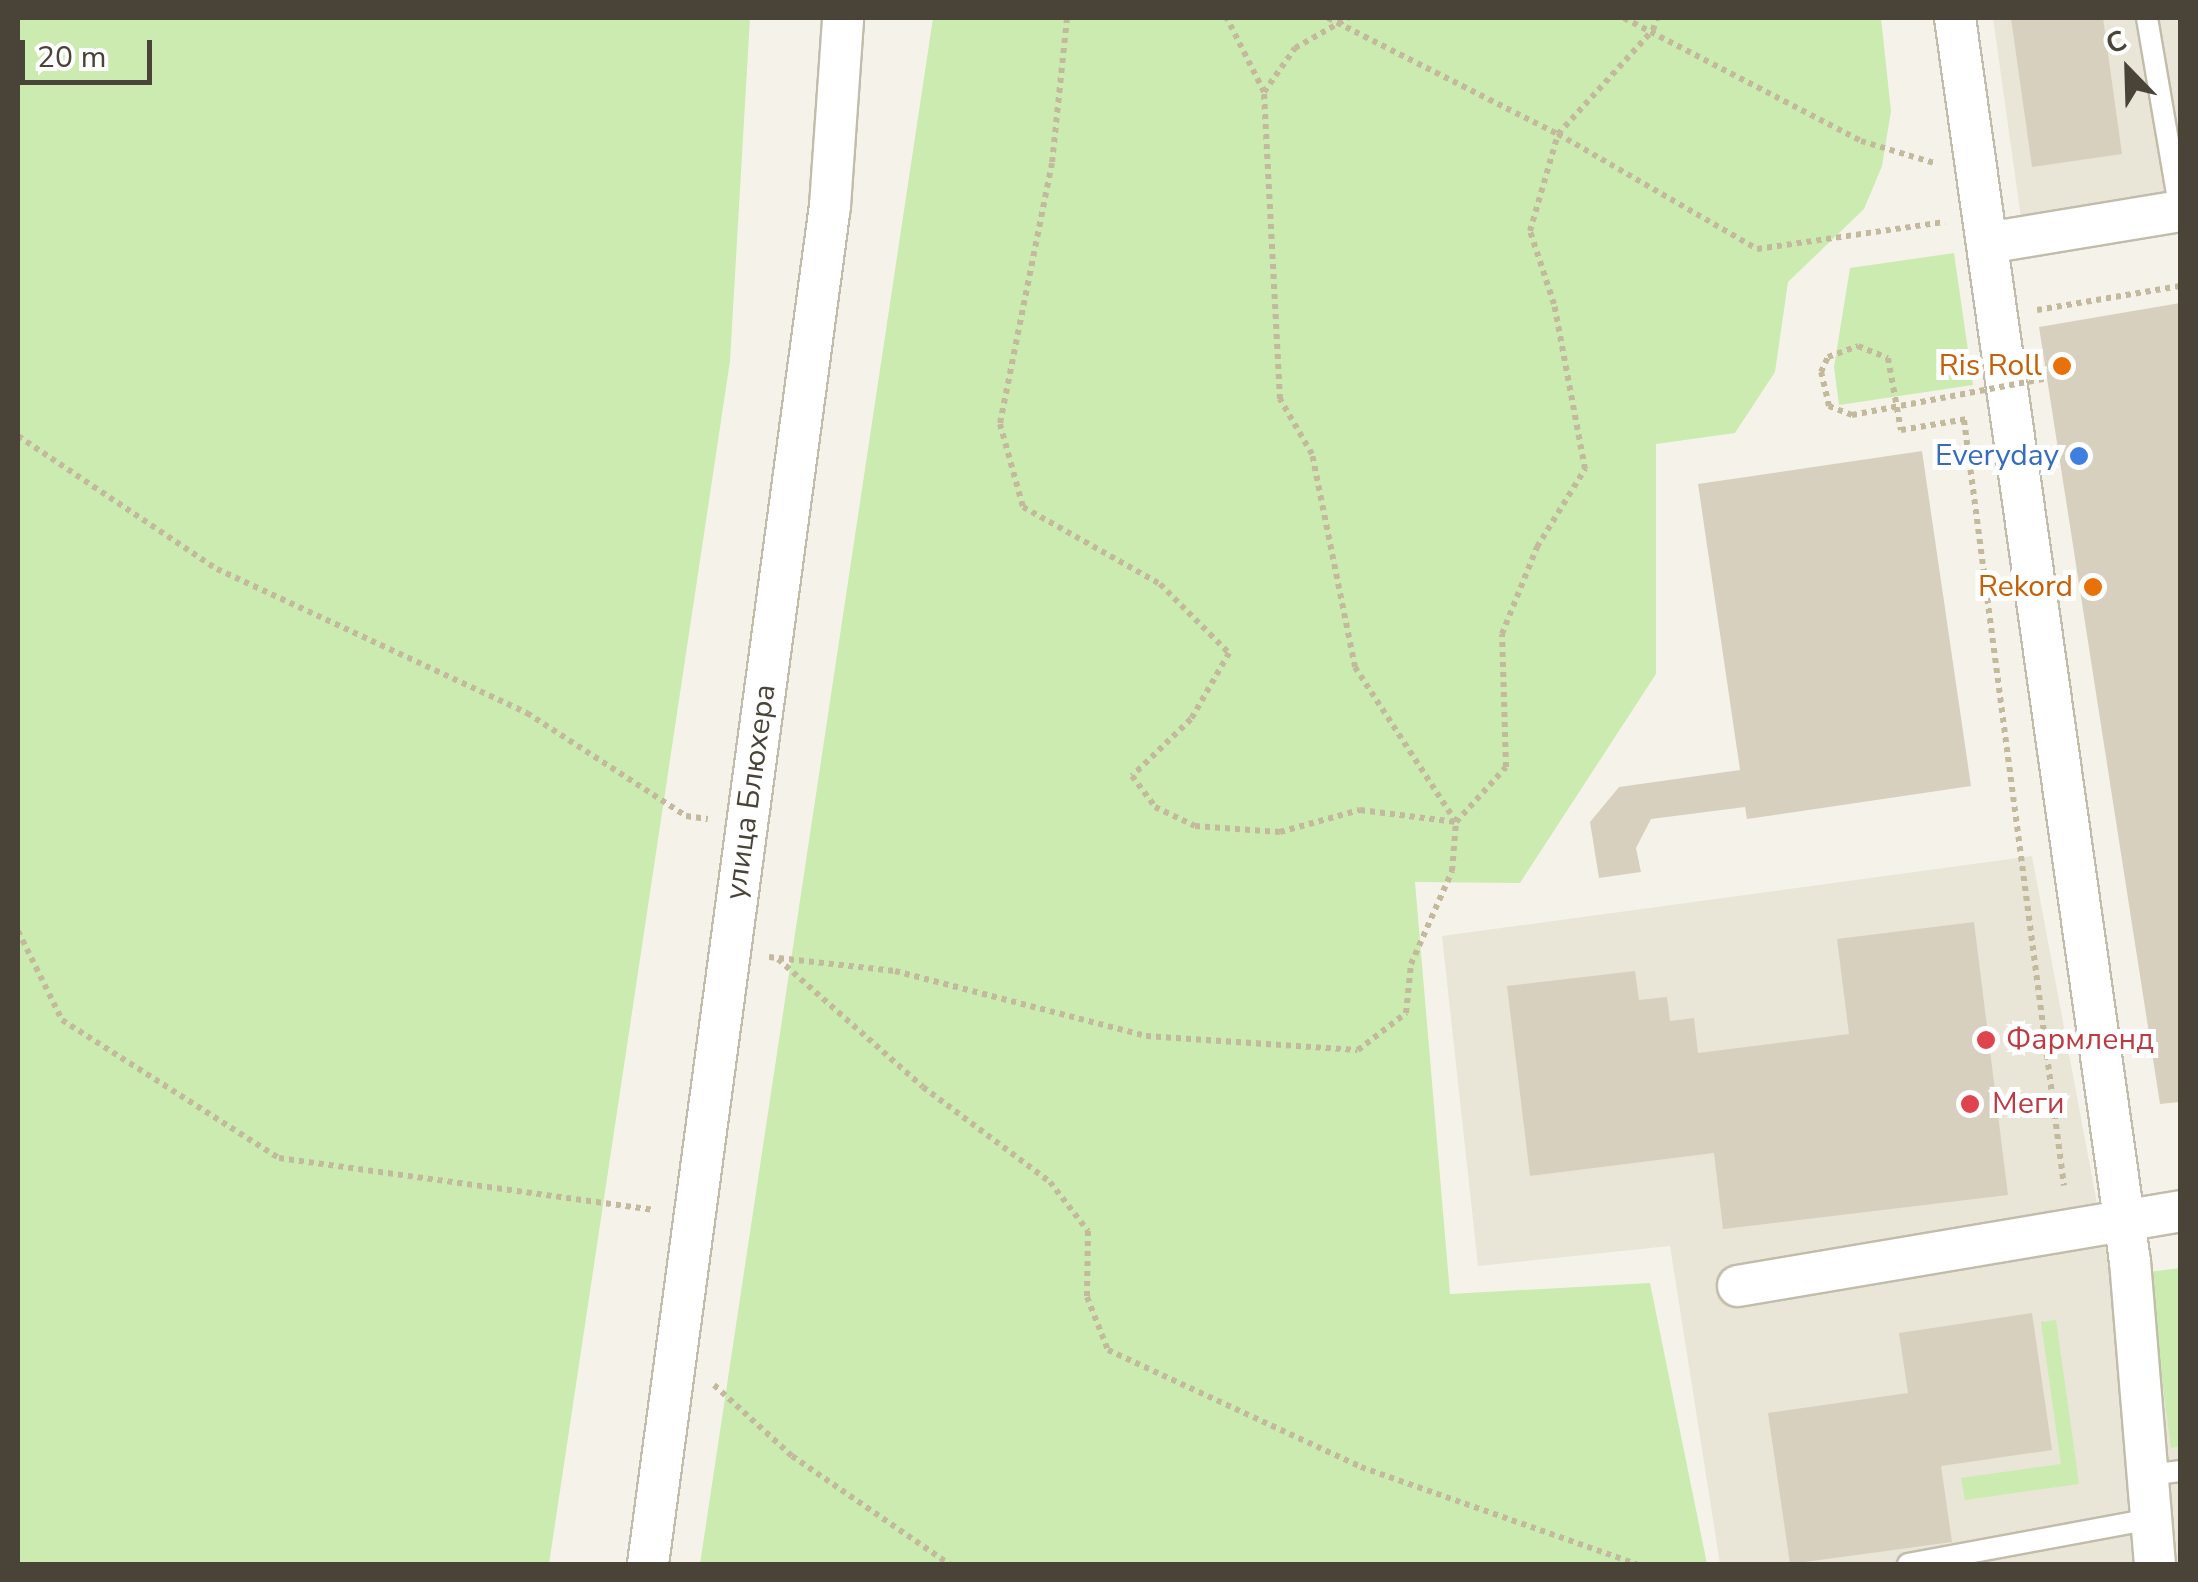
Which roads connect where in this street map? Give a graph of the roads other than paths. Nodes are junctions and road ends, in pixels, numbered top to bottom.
1 (842, 18) edge
2 (1955, 18) edge
3 (2147, 18) edge
4 (2180, 211) edge
5 (1983, 212) junction
6 (2180, 1211) edge
7 (2124, 1220) junction
8 (1738, 1286) dead end
9 (2164, 1473) edge
10 (2150, 1519) junction
11 (648, 1564) edge
12 (1908, 1564) edge
13 (2156, 1564) edge

1 - 11 street, улица Блюхера
2 - 5 street
3 - 4 lane
4 - 5 street
5 - 7 street
6 - 7 street
7 - 8 street
7 - 9 street
9 - 10 street
10 - 12 lane
10 - 13 street

